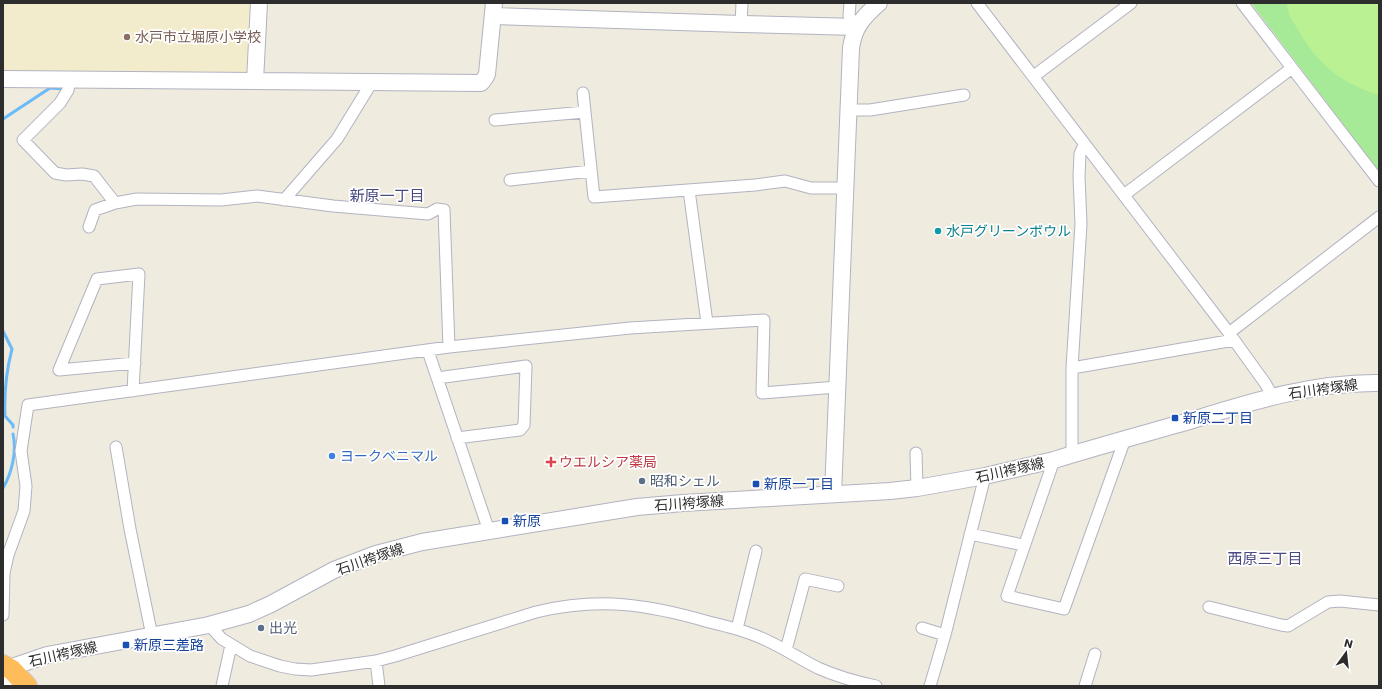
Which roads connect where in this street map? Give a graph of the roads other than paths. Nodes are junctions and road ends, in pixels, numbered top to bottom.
1 (259, 3) edge
2 (742, 3) edge
3 (850, 3) edge
4 (879, 3) edge
5 (977, 3) edge
6 (1131, 3) edge
7 (1242, 3) edge
8 (494, 10) edge
9 (742, 24) junction
10 (857, 27) junction
11 (1292, 68) junction
12 (1034, 76) junction
13 (3, 79) edge
14 (70, 79) junction
15 (254, 81) junction
16 (372, 82) junction
17 (583, 93) dead end
18 (964, 95) dead end
19 (848, 110) junction
20 (585, 112) junction
21 (495, 120) dead end
22 (1084, 145) junction
23 (591, 171) junction
24 (510, 180) dead end
25 (1379, 181) edge
26 (845, 188) junction
27 (689, 190) junction
28 (1124, 195) junction
29 (284, 200) junction
30 (116, 203) junction
31 (1379, 217) edge
32 (89, 227) dead end
33 (707, 324) junction
34 (1231, 336) junction
35 (449, 347) junction
36 (428, 351) junction
37 (135, 362) junction
38 (1072, 368) junction
39 (437, 378) junction
40 (1379, 383) edge
41 (837, 387) junction
42 (133, 391) junction
43 (1273, 397) junction
44 (458, 438) junction
45 (1126, 439) junction
46 (116, 446) dead end
47 (916, 454) dead end
48 (1072, 454) junction
49 (1054, 460) junction
50 (985, 476) junction
51 (917, 488) junction
52 (833, 494) junction
53 (489, 531) junction
54 (970, 534) junction
55 (1023, 545) junction
56 (756, 550) dead end
57 (838, 586) dead end
58 (1379, 606) edge
59 (1209, 607) dead end
60 (3, 615) edge
61 (209, 625) junction
62 (922, 628) dead end
63 (738, 629) junction
64 (945, 635) junction
65 (152, 636) junction
66 (231, 645) junction
67 (786, 650) junction
68 (1095, 654) dead end
69 (376, 661) junction
70 (6, 673) edge
71 (27, 686) edge
72 (222, 686) edge
73 (379, 686) edge
74 (876, 686) edge
75 (930, 686) edge
76 (1085, 686) edge

1 - 15 street
2 - 9 street
3 - 10 street
4 - 10 street
5 - 12 street
6 - 12 street
7 - 11 street
8 - 9 street
8 - 16 street
9 - 10 street
10 - 19 street
11 - 25 street
11 - 28 street
12 - 22 street
13 - 14 street
14 - 15 street
14 - 30 street
15 - 16 street
16 - 29 street
17 - 20 street
18 - 19 street
19 - 26 street
20 - 21 street
20 - 23 street
22 - 28 street
22 - 38 street
23 - 24 street
23 - 27 street
26 - 27 street
26 - 41 street
27 - 33 street
28 - 34 street
29 - 30 street
29 - 35 street
30 - 32 street
31 - 34 street
33 - 35 street
33 - 41 street
34 - 38 street
34 - 43 street
35 - 36 street
36 - 39 street
36 - 42 street
37 - 37 street
37 - 42 street
38 - 48 street
39 - 44 street
39 - 44 street
40 - 43 street, 石川袴塚線
41 - 52 street
42 - 60 street
43 - 45 street, 石川袴塚線
44 - 53 street
45 - 48 street, 石川袴塚線
45 - 55 street
46 - 65 street
47 - 51 street
48 - 49 street, 石川袴塚線
49 - 50 street, 石川袴塚線
49 - 55 street
50 - 51 street, 石川袴塚線
50 - 54 street
51 - 52 street, 石川袴塚線
52 - 53 street, 石川袴塚線
53 - 61 street, 石川袴塚線
54 - 55 street
54 - 64 street
56 - 63 street
57 - 67 street
58 - 59 street
61 - 65 street, 石川袴塚線
61 - 66 street
62 - 64 street
63 - 67 street
63 - 69 street
64 - 75 street
65 - 70 street, 石川袴塚線
66 - 69 street
66 - 72 street
67 - 74 street
68 - 76 street
69 - 73 street
70 - 71 highway

